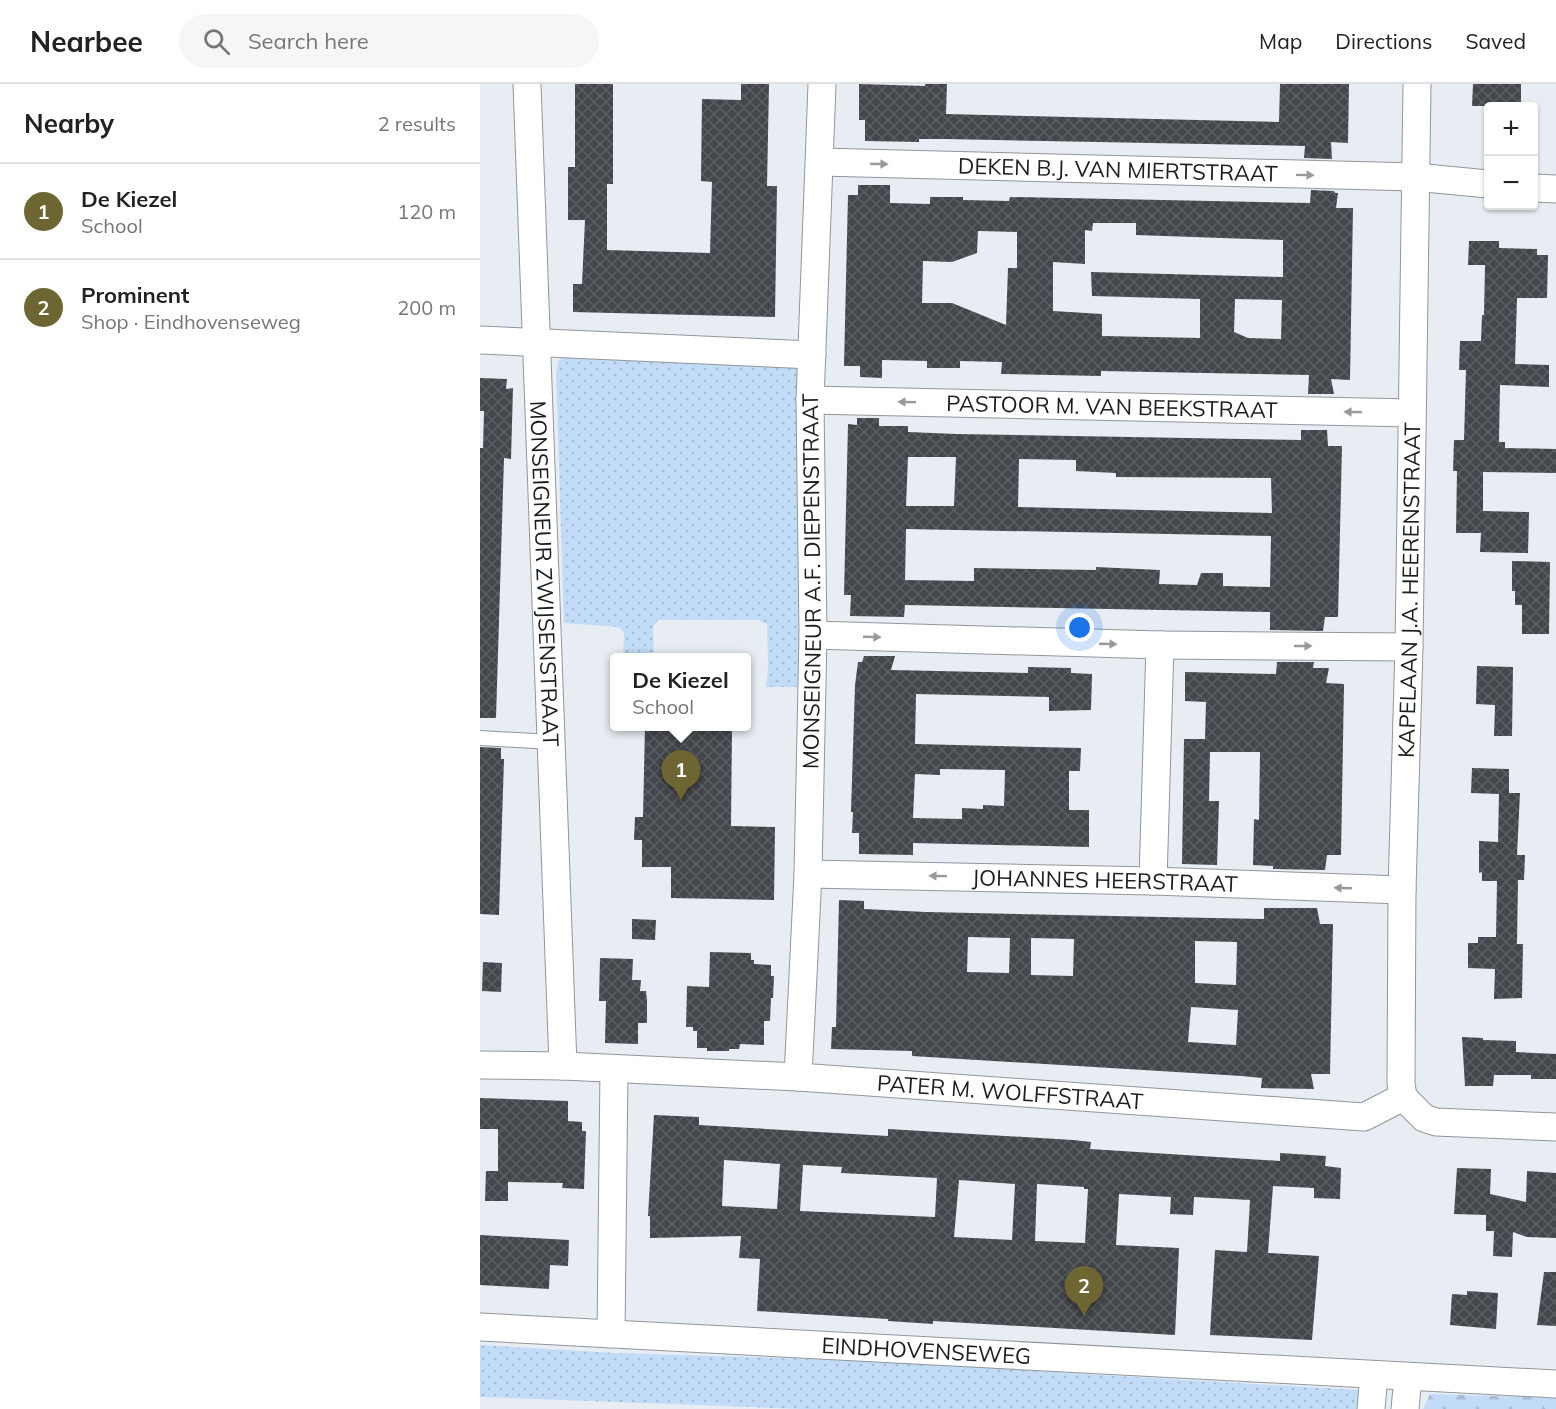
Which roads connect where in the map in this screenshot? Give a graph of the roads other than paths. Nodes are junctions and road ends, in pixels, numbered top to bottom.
1 (527, 84) edge
2 (822, 84) edge
3 (1417, 84) edge
4 (820, 162) junction
5 (1415, 177) junction
6 (1484, 184) edge
7 (1538, 188) edge
8 (1556, 189) edge
9 (480, 340) edge
10 (534, 343) junction
11 (812, 355) junction
12 (810, 400) junction
13 (1412, 413) junction
14 (813, 636) junction
15 (1160, 645) junction
16 (1409, 647) junction
17 (480, 738) edge
18 (552, 742) junction
19 (808, 874) junction
20 (1152, 881) junction
21 (1402, 890) junction
22 (480, 1065) edge
23 (563, 1066) junction
24 (614, 1069) junction
25 (798, 1077) junction
26 (1403, 1097) junction
27 (1556, 1127) edge
28 (480, 1327) edge
29 (611, 1334) junction
30 (1374, 1374) junction
31 (1408, 1377) junction
32 (1556, 1384) edge
33 (1371, 1409) edge
34 (1405, 1409) edge

1 - 10 street, MONSEIGNEUR ZWIJSENSTRAAT
2 - 4 street, MONSEIGNEUR A.F. DIEPENSTRAAT
3 - 5 street, KAPELAAN J.A. HEERENSTRAAT
4 -> 5 street, DEKEN B.J. VAN MIERTSTRAAT
4 - 11 street, MONSEIGNEUR A.F. DIEPENSTRAAT
5 - 6 street, DEKEN B.J. VAN MIERTSTRAAT
5 - 13 street, KAPELAAN J.A. HEERENSTRAAT
7 - 8 street
9 - 10 street
10 - 11 street
10 - 18 street, MONSEIGNEUR ZWIJSENSTRAAT
11 - 12 street, MONSEIGNEUR A.F. DIEPENSTRAAT
13 -> 12 street, PASTOOR M. VAN BEEKSTRAAT
12 - 14 street, MONSEIGNEUR A.F. DIEPENSTRAAT
13 - 16 street, KAPELAAN J.A. HEERENSTRAAT
14 -> 15 street
14 - 19 street, MONSEIGNEUR A.F. DIEPENSTRAAT
15 -> 16 street
15 - 20 street
16 - 21 street, KAPELAAN J.A. HEERENSTRAAT
17 - 18 lane
18 - 23 street, MONSEIGNEUR ZWIJSENSTRAAT
20 -> 19 street, JOHANNES HEERSTRAAT
19 - 25 street, MONSEIGNEUR A.F. DIEPENSTRAAT
21 -> 20 street, JOHANNES HEERSTRAAT
21 - 26 street, KAPELAAN J.A. HEERENSTRAAT
22 - 23 street, PATER M. WOLFFSTRAAT
23 - 24 street, PATER M. WOLFFSTRAAT
24 - 25 street, PATER M. WOLFFSTRAAT
24 - 29 street
25 - 26 street, PATER M. WOLFFSTRAAT
26 - 27 street
28 - 29 street, EINDHOVENSEWEG
29 - 30 street, EINDHOVENSEWEG
30 - 31 street, EINDHOVENSEWEG
30 - 33 street
31 - 32 street, EINDHOVENSEWEG
31 - 34 street

